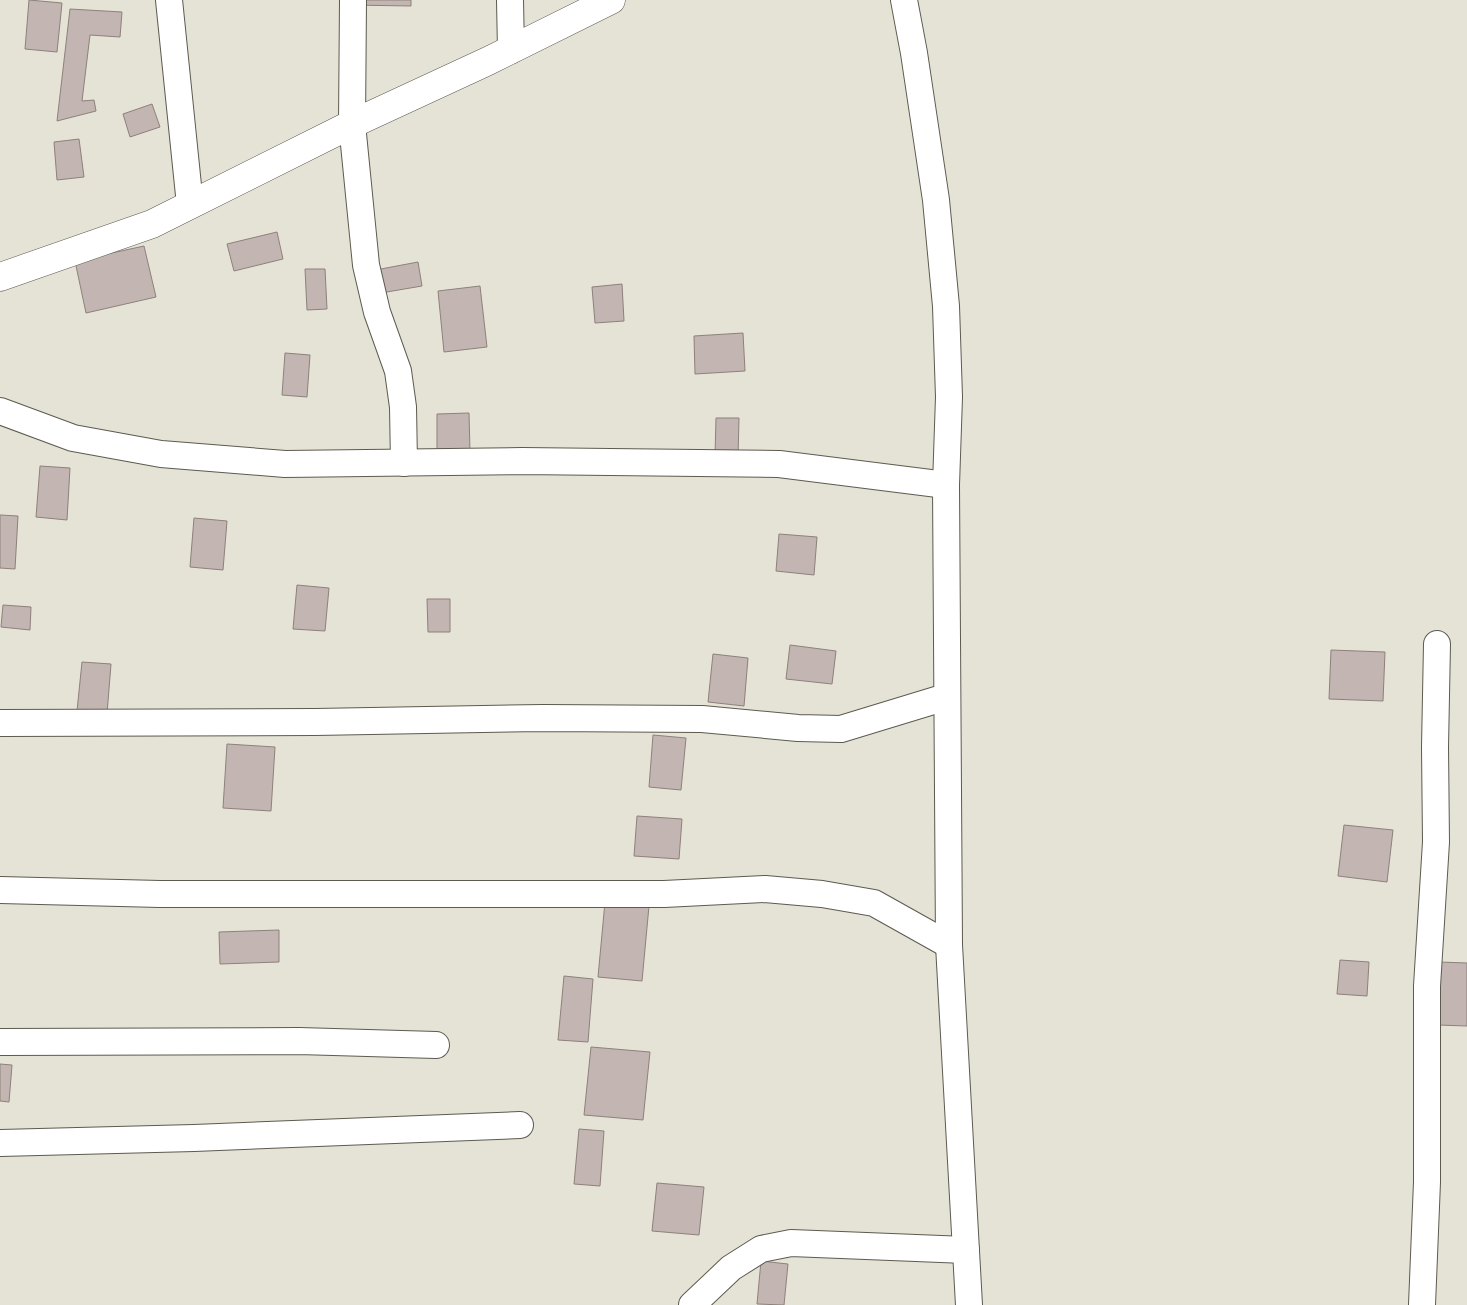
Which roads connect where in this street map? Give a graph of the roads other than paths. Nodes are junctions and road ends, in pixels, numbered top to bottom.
1 (169, 0) edge
2 (353, 0) edge
3 (510, 0) edge
4 (611, 0) edge
5 (904, 0) edge
6 (511, 50) junction
7 (352, 124) junction
8 (190, 205) junction
9 (0, 277) edge
10 (0, 411) edge
11 (404, 463) junction
12 (946, 485) junction
13 (1437, 644) dead end
14 (946, 698) junction
15 (0, 723) edge
16 (0, 890) edge
17 (949, 945) junction
18 (0, 1042) edge
19 (436, 1045) dead end
20 (520, 1126) dead end
21 (0, 1143) edge
22 (966, 1250) junction
23 (692, 1305) edge
24 (969, 1305) edge
25 (1422, 1305) edge

1 - 8 street
2 - 7 street
3 - 6 street
4 - 6 street
5 - 12 street
6 - 7 street
7 - 8 street
7 - 11 street
8 - 9 street
10 - 11 street
11 - 12 street
12 - 14 street
13 - 25 street
14 - 15 street
14 - 17 street
16 - 17 street
17 - 22 street
18 - 19 street
20 - 21 street
22 - 23 street
22 - 24 street

